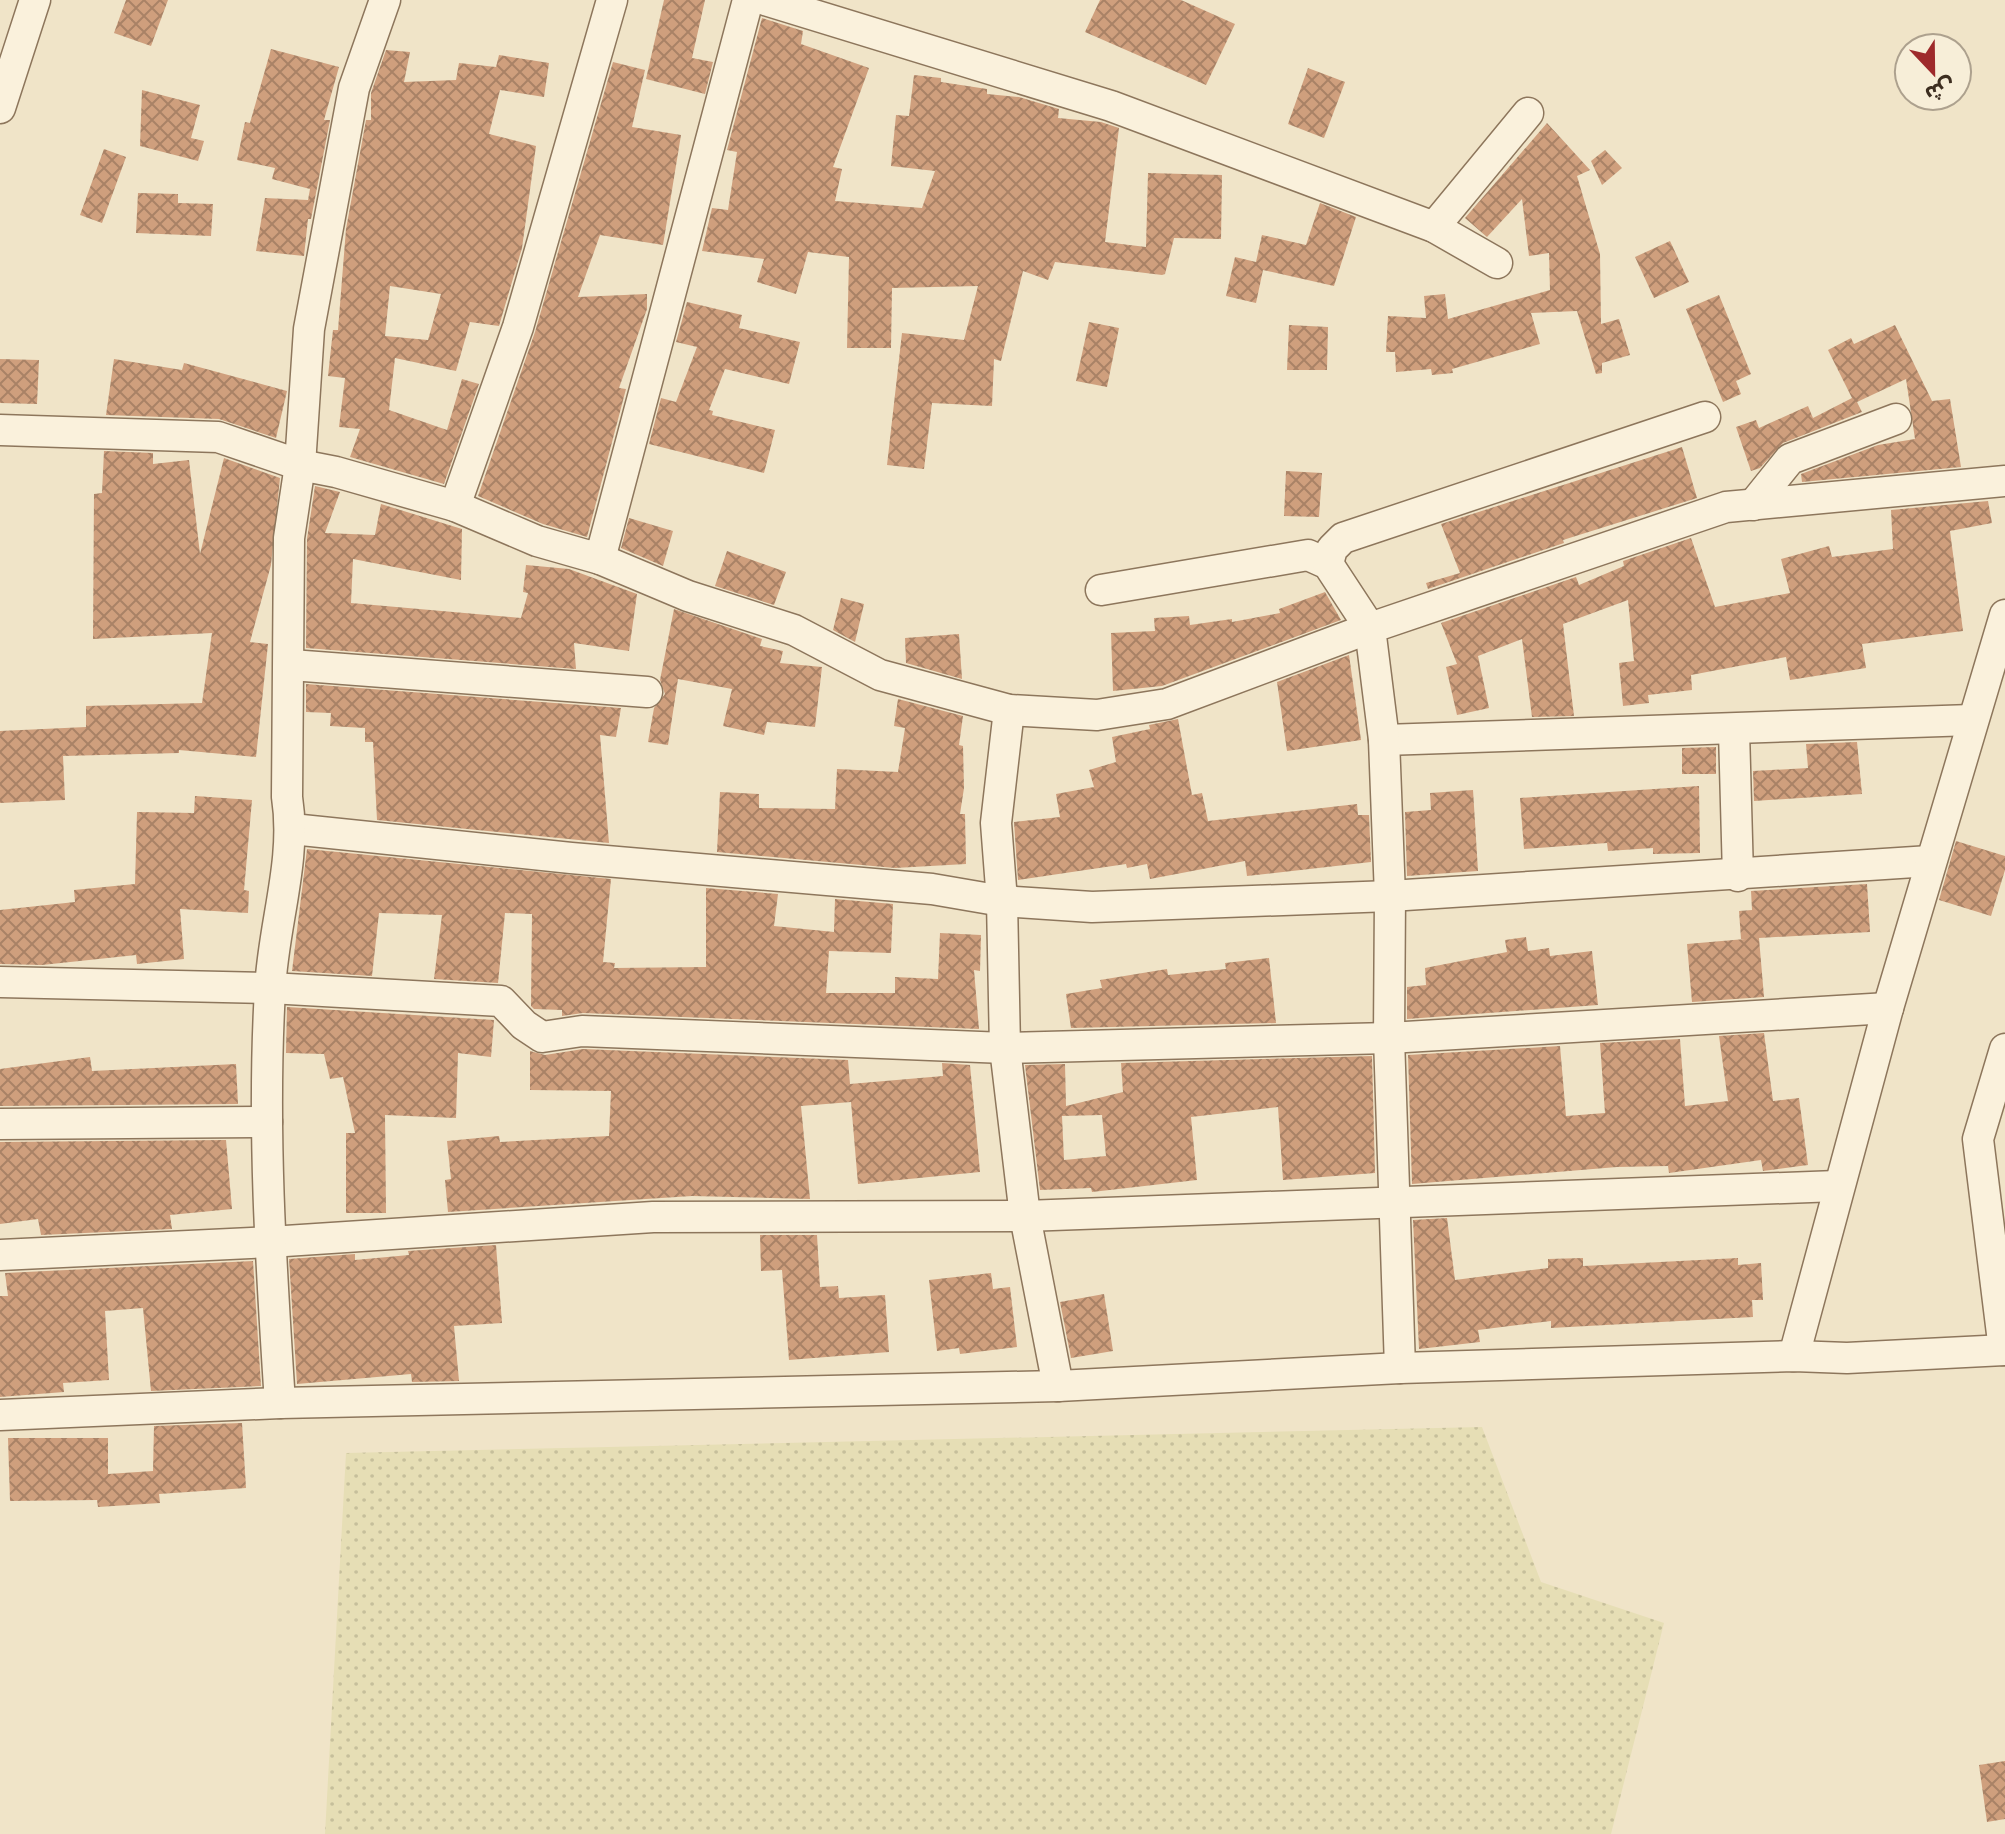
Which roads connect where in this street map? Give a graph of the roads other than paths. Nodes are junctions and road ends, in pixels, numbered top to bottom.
1 (35, 0) edge
2 (385, 0) edge
3 (612, 0) edge
4 (748, 0) edge
5 (765, 0) edge
6 (0, 108) edge
7 (1528, 113) dead end
8 (1434, 227) junction
9 (1497, 263) dead end
10 (1705, 417) dead end
11 (1896, 419) dead end
12 (0, 430) edge
13 (300, 465) junction
14 (2005, 481) edge
15 (1753, 505) junction
16 (455, 506) junction
17 (600, 559) junction
18 (1328, 564) junction
19 (1101, 590) dead end
20 (2005, 615) edge
21 (1370, 628) junction
22 (291, 665) junction
23 (647, 692) dead end
24 (1009, 710) junction
25 (1972, 720) junction
26 (1734, 731) junction
27 (1384, 740) junction
28 (292, 829) junction
29 (1930, 861) junction
30 (1738, 876) junction
31 (1390, 896) junction
32 (1002, 901) junction
33 (0, 982) edge
34 (270, 988) junction
35 (1888, 1008) junction
36 (1389, 1038) junction
37 (1005, 1048) junction
38 (2005, 1049) edge
39 (267, 1122) junction
40 (0, 1124) edge
41 (1992, 1141) edge
42 (1837, 1186) junction
43 (1396, 1201) junction
44 (1025, 1216) junction
45 (270, 1242) junction
46 (0, 1255) edge
47 (2005, 1350) edge
48 (1794, 1356) junction
49 (1400, 1368) junction
50 (1058, 1386) junction
51 (280, 1403) junction
52 (0, 1415) edge

1 - 6 street
2 - 13 street
3 - 16 street
4 - 17 street
5 - 8 street
7 - 8 street
8 - 9 street
10 - 18 street
11 - 15 street
12 - 13 street
13 - 16 street
13 - 22 street
14 - 15 street
15 - 21 street
16 - 17 street
17 - 24 street
18 - 19 street
18 - 21 street
20 - 25 street
21 - 24 street
21 - 27 street
22 - 23 street
22 - 28 street
24 - 32 street
25 - 26 street
25 - 29 street
26 - 27 street
26 - 30 street
27 - 31 street
28 - 32 street
28 - 34 street
29 - 30 street
29 - 35 street
30 - 31 street
31 - 32 street
31 - 36 street
32 - 37 street
33 - 34 street
34 - 37 street
34 - 39 street
35 - 36 street
35 - 42 street
36 - 37 street
36 - 43 street
37 - 44 street
38 - 41 street
39 - 40 street
39 - 45 street
41 - 47 street
42 - 43 street
42 - 48 street
43 - 44 street
43 - 49 street
44 - 45 street
44 - 50 street
45 - 46 street
45 - 51 street
47 - 48 street
48 - 49 street
49 - 50 street
50 - 51 street
51 - 52 street

